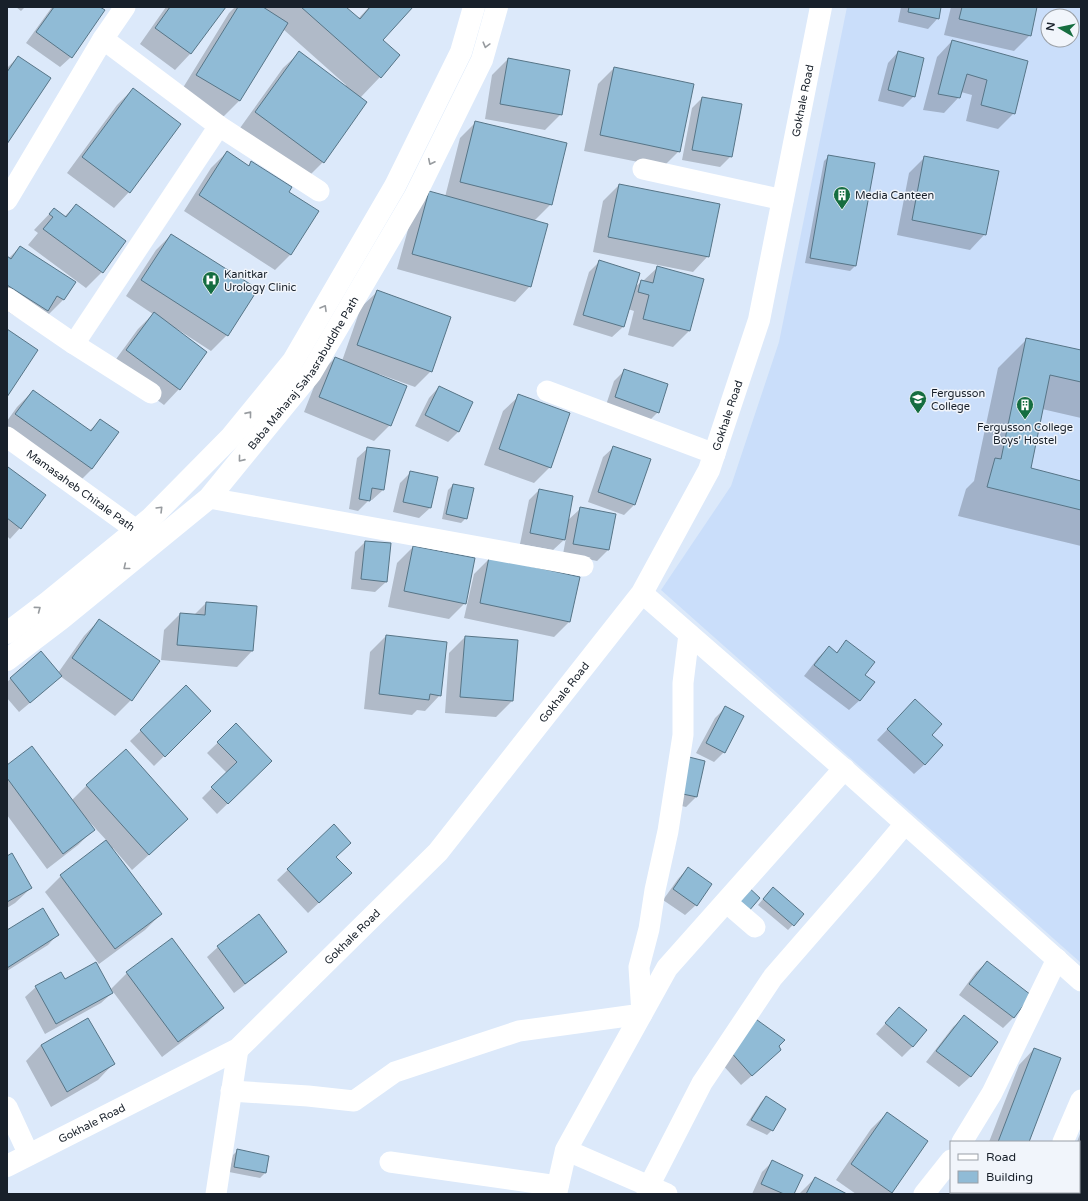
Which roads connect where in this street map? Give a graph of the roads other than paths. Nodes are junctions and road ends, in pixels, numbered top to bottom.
1 (124, 7) edge
2 (474, 7) edge
3 (497, 7) edge
4 (821, 7) edge
5 (103, 39) junction
6 (219, 126) junction
7 (643, 169) dead end
8 (13, 177) edge
9 (319, 191) dead end
10 (7, 200) edge
11 (783, 200) junction
12 (356, 252) junction
13 (375, 263) junction
14 (7, 298) edge
15 (74, 344) junction
16 (547, 392) dead end
17 (151, 393) dead end
18 (7, 437) edge
19 (715, 454) junction
20 (209, 498) junction
21 (136, 530) junction
22 (151, 546) junction
23 (583, 566) dead end
24 (642, 593) junction
25 (7, 633) edge
26 (689, 634) junction
27 (7, 660) edge
28 (844, 769) junction
29 (905, 824) junction
30 (726, 902) junction
31 (755, 927) dead end
32 (1057, 959) junction
33 (1081, 981) edge
34 (642, 1014) junction
35 (238, 1049) junction
36 (231, 1091) junction
37 (1081, 1100) edge
38 (7, 1107) edge
39 (963, 1141) edge
40 (1064, 1141) edge
41 (566, 1150) junction
42 (29, 1155) junction
43 (950, 1161) edge
44 (390, 1162) dead end
45 (7, 1166) edge
46 (557, 1190) edge
47 (654, 1191) edge
48 (216, 1194) edge
49 (924, 1194) edge

1 - 5 street
2 - 12 street, Baba Maharaj Sahasrabuddhe Path
3 -> 13 street, Baba Maharaj Sahasrabuddhe Path
4 - 11 street, Gokhale Road
5 - 6 street
5 - 8 street
6 - 9 street
6 - 15 street
7 - 11 street
8 - 10 street
11 - 19 street, Gokhale Road
12 - 13 street
21 -> 12 street, Baba Maharaj Sahasrabuddhe Path
13 -> 20 street, Baba Maharaj Sahasrabuddhe Path
14 - 15 street
15 - 17 street
16 - 19 street
18 - 21 street, Mamasaheb Chitale Path
19 - 24 street, Gokhale Road
20 - 22 street, Baba Maharaj Sahasrabuddhe Path
20 - 23 street
21 - 22 street, Mamasaheb Chitale Path
25 -> 21 street, Baba Maharaj Sahasrabuddhe Path
22 -> 27 street, Baba Maharaj Sahasrabuddhe Path
24 - 26 street
24 - 35 street, Gokhale Road
26 - 28 street
26 - 34 street
28 - 29 street
28 - 30 street
29 - 32 street
29 - 47 street
30 - 31 street
30 - 34 street
32 - 33 street
32 - 39 street
34 - 36 street
34 - 41 street
35 - 36 street
35 - 42 street, Gokhale Road
36 - 48 street
37 - 40 street
38 - 42 street
41 - 46 street
41 - 47 street
42 - 45 street, Gokhale Road
43 - 49 street
44 - 46 street

